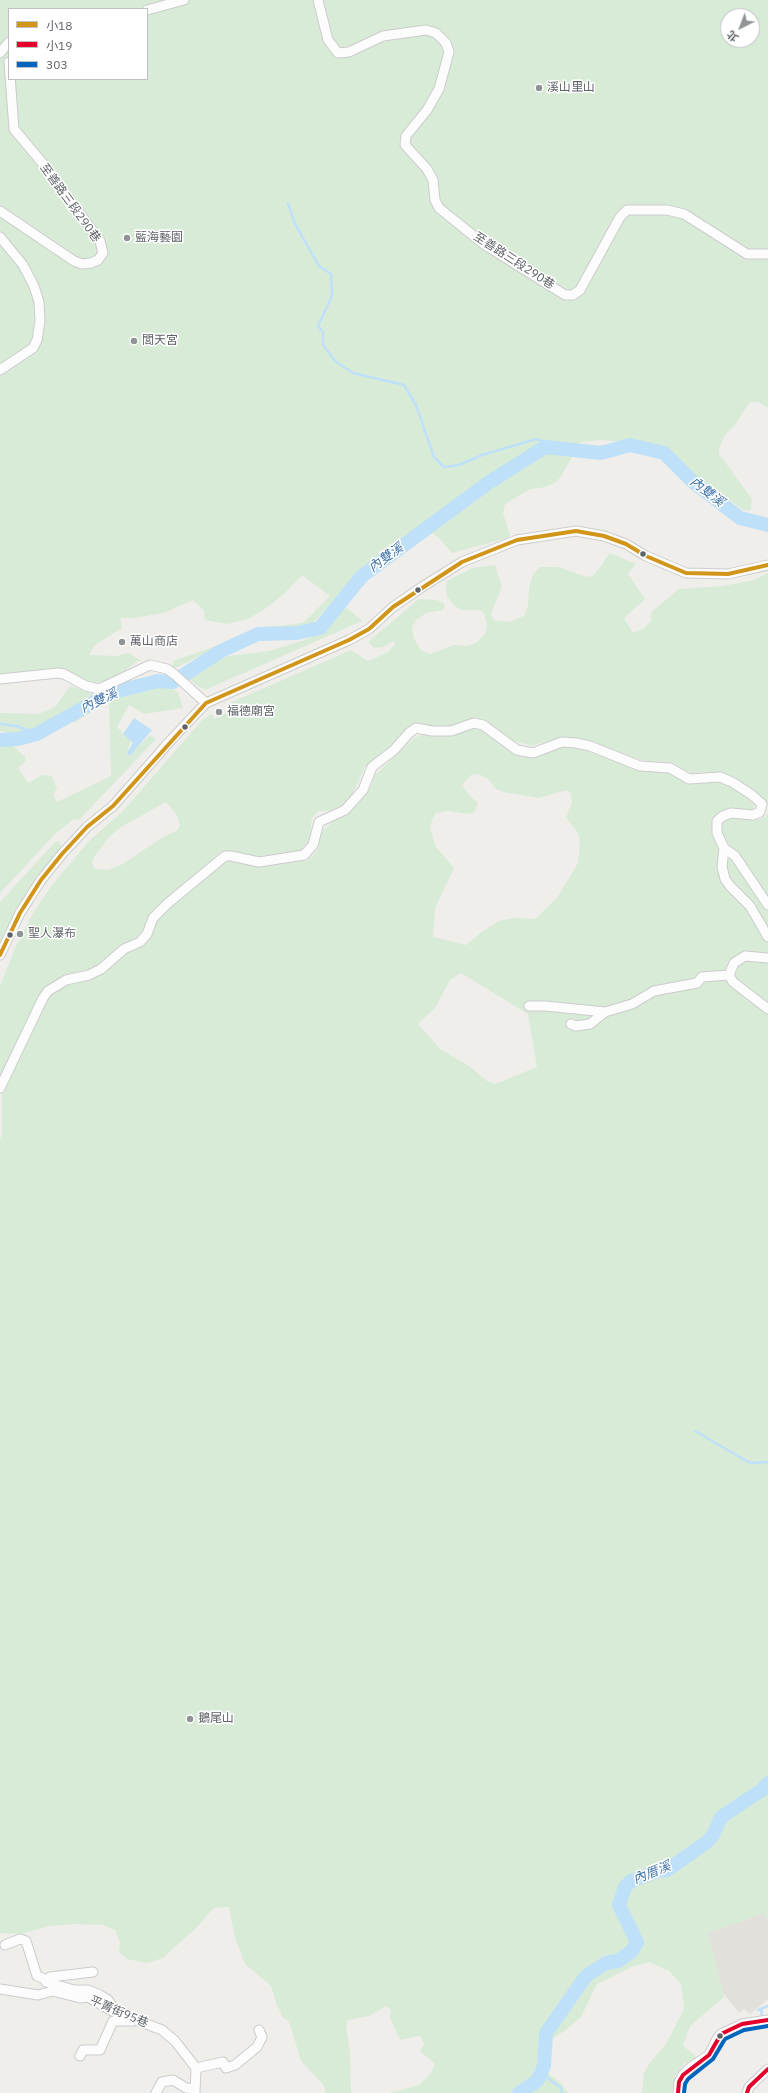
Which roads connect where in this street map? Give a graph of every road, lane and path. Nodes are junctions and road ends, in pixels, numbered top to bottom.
1 (184, 0) edge
2 (318, 0) edge
3 (148, 10) edge
4 (8, 43) edge
5 (0, 53) edge
6 (10, 80) edge
7 (0, 211) edge
8 (0, 237) edge
9 (768, 254) edge
10 (0, 370) edge
11 (768, 565) edge
12 (0, 679) edge
13 (206, 703) junction
14 (724, 848) junction
15 (768, 905) edge
16 (768, 937) edge
17 (0, 955) edge
18 (768, 958) edge
19 (728, 975) junction
20 (529, 1006) dead end
21 (768, 1009) edge
22 (605, 1012) junction
23 (571, 1024) dead end
24 (0, 1088) edge
25 (5, 1945) dead end
26 (92, 1972) dead end
27 (46, 1980) junction
28 (0, 1989) edge
29 (117, 2013) junction
30 (768, 2020) edge
31 (134, 2021) junction
32 (258, 2030) dead end
33 (80, 2056) dead end
34 (196, 2068) junction
35 (768, 2069) edge
36 (195, 2091) edge
37 (156, 2093) edge
38 (678, 2093) edge
39 (747, 2093) edge

1 - 3 street
2 - 9 street, 至善路三段290巷
4 - 5 street
6 - 7 street, 至善路三段290巷
8 - 10 street
11 - 13 street
12 - 13 street
13 - 17 street
14 - 15 street
14 - 16 street
14 - 24 street
18 - 19 street
19 - 21 street
19 - 22 street
20 - 22 street
22 - 23 street
25 - 27 street
26 - 27 street
27 - 29 street
28 - 29 street, 平菁街95巷
29 - 31 street, 平菁街95巷
30 - 38 street
31 - 33 street
31 - 34 street, 平菁街95巷
32 - 34 street
34 - 36 street
35 - 39 street
36 - 37 street

